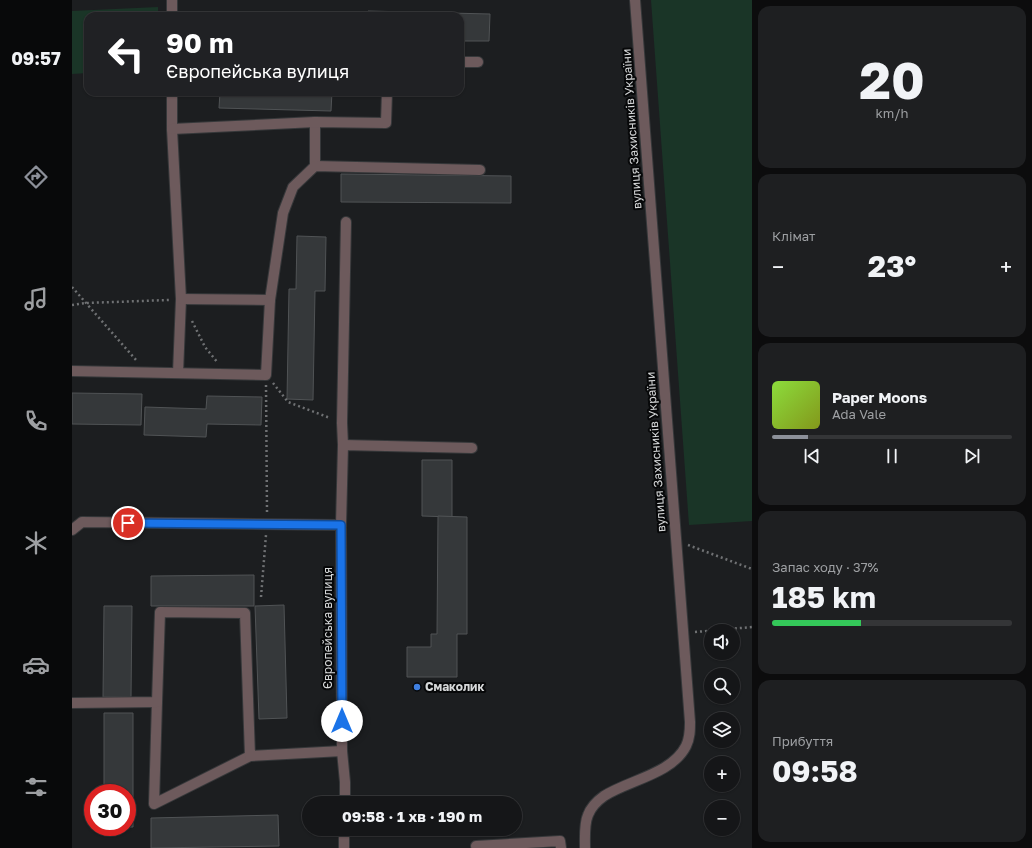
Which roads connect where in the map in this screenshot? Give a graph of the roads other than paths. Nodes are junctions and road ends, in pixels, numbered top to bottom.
1 (172, 0) edge
2 (635, 0) edge
3 (172, 12) edge
4 (464, 62) edge
5 (478, 62) dead end
6 (172, 96) edge
7 (387, 96) edge
8 (315, 122) junction
9 (172, 129) junction
10 (315, 166) junction
11 (480, 170) dead end
12 (346, 222) dead end
13 (181, 299) junction
14 (270, 300) junction
15 (72, 371) edge
16 (178, 373) junction
17 (343, 445) junction
18 (472, 448) dead end
19 (341, 525) junction
20 (72, 530) edge
21 (157, 702) junction
22 (72, 703) edge
23 (342, 751) junction
24 (250, 756) junction
25 (345, 796) edge
26 (344, 836) edge
27 (476, 846) dead end
28 (344, 848) edge
29 (561, 848) edge
30 (585, 848) edge

1 - 3 street
2 - 30 street, вулиця Захисників України
4 - 5 street
6 - 9 street
7 - 8 street
8 - 9 street
8 - 10 street
9 - 13 street
10 - 11 street
10 - 14 street
12 - 17 street, Європейська вулиця
13 - 14 street
13 - 16 street
14 - 16 street
15 - 16 street
17 - 18 street
17 - 19 street, Європейська вулиця
19 - 20 street
19 - 23 street, Європейська вулиця
21 - 22 street
21 - 24 street
21 - 24 street
23 - 24 street
23 - 25 street, Європейська вулиця
26 - 28 street
27 - 29 street

